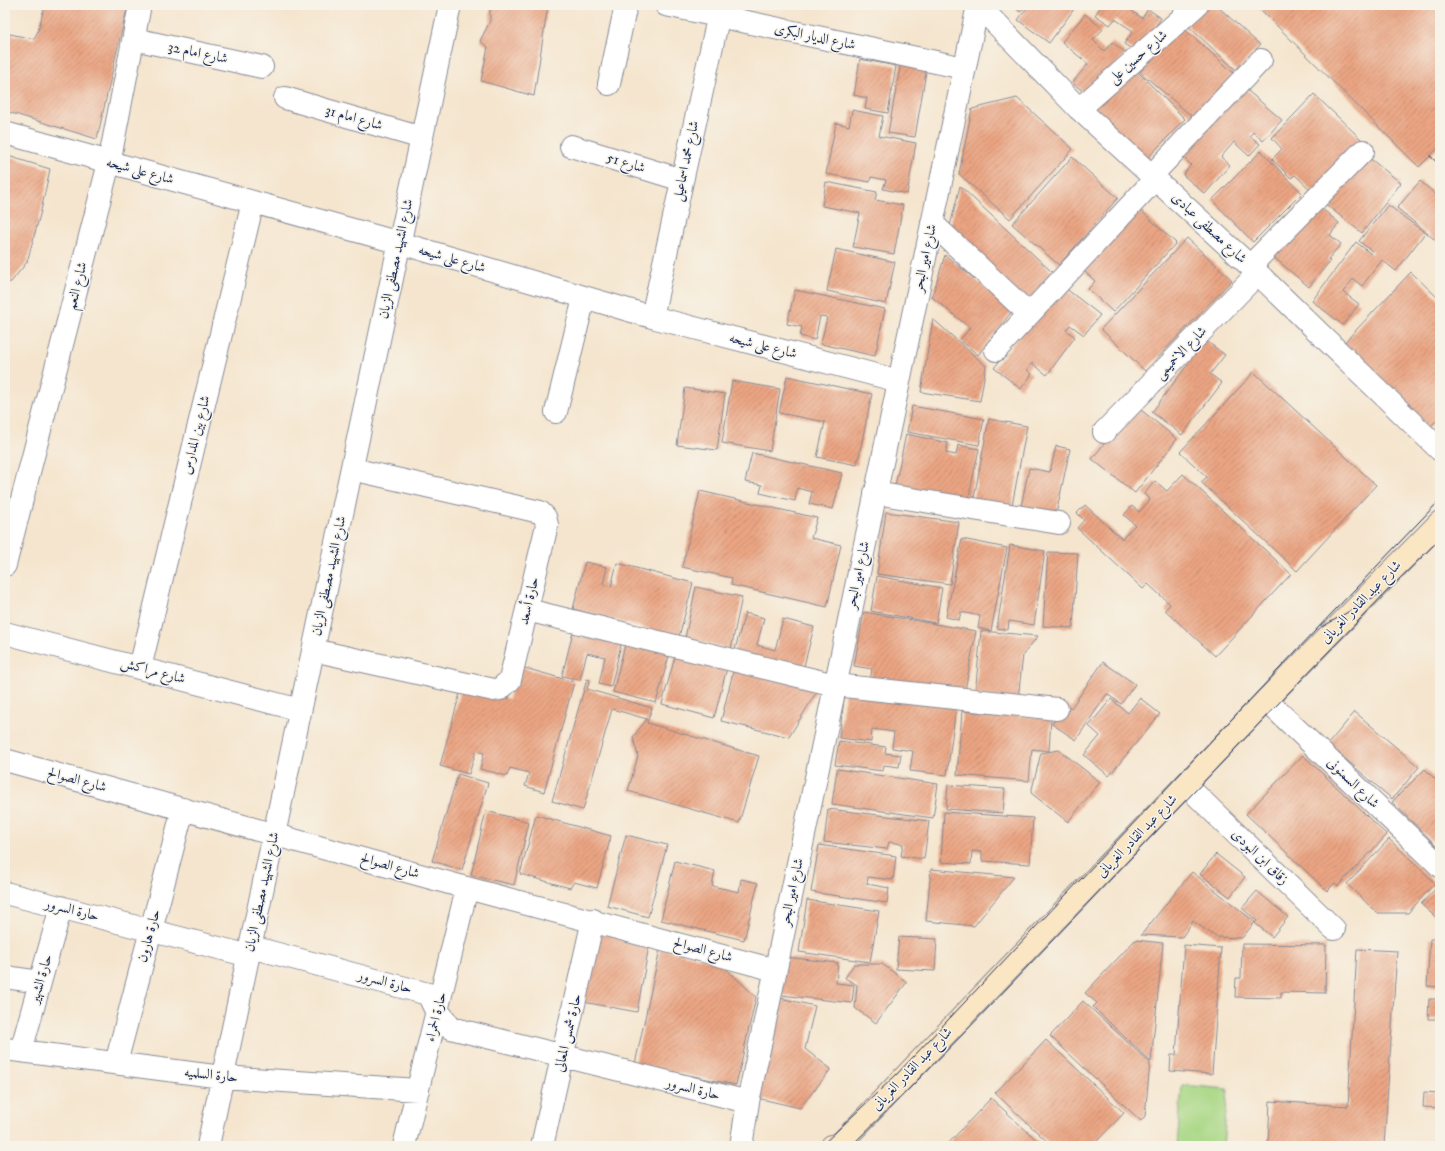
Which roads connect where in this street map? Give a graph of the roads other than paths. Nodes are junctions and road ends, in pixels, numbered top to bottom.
1 (140, 5) edge
2 (450, 5) edge
3 (626, 5) edge
4 (666, 5) edge
5 (978, 5) edge
6 (1197, 5) edge
7 (719, 10) edge
8 (134, 39) junction
9 (1261, 60) dead end
10 (262, 67) dead end
11 (964, 68) junction
12 (609, 84) dead end
13 (285, 98) dead end
14 (1079, 109) junction
15 (5, 133) edge
16 (422, 138) junction
17 (570, 146) dead end
18 (1363, 151) dead end
19 (109, 162) junction
20 (1154, 176) junction
21 (682, 180) junction
22 (253, 202) junction
23 (932, 223) junction
24 (400, 243) junction
25 (1254, 270) junction
26 (584, 298) junction
27 (1029, 314) junction
28 (652, 317) junction
29 (996, 350) dead end
30 (899, 381) junction
31 (556, 412) dead end
32 (1104, 432) dead end
33 (1440, 450) edge
34 (352, 469) junction
35 (875, 493) junction
36 (1440, 522) edge
37 (1059, 523) dead end
38 (10, 528) edge
39 (5, 565) edge
40 (527, 610) junction
41 (5, 633) edge
42 (313, 650) junction
43 (140, 668) junction
44 (835, 686) junction
45 (1266, 700) junction
46 (1057, 709) dead end
47 (300, 710) junction
48 (5, 760) edge
49 (1186, 785) junction
50 (183, 809) junction
51 (274, 834) junction
52 (1440, 866) edge
53 (467, 888) junction
54 (5, 893) edge
55 (61, 908) junction
56 (593, 920) junction
57 (1334, 929) dead end
58 (151, 930) junction
59 (248, 954) junction
60 (775, 970) junction
61 (5, 977) edge
62 (40, 982) junction
63 (437, 1013) junction
64 (13, 1050) edge
65 (563, 1057) junction
66 (116, 1063) junction
67 (222, 1078) junction
68 (418, 1090) junction
69 (748, 1102) junction
70 (837, 1145) edge
71 (208, 1146) edge
72 (404, 1146) edge
73 (542, 1146) edge
74 (741, 1146) edge

1 - 8 street, شارع النعم
2 - 16 street, شارع الشهيد مصطفى الزيان
3 - 12 street
4 - 7 street, شارع الديار البكرى
5 - 11 street, شارع امير البحر
5 - 14 street, شارع مصطفى عبادى
6 - 14 street, شارع حسين على
7 - 11 street, شارع الديار البكرى
7 - 21 street, شارع محمد اسماعيل
8 - 10 street, شارع امام 32
8 - 19 street, شارع النعم
9 - 20 street
11 - 23 street, شارع امير البحر
13 - 16 street, شارع امام 31
14 - 20 street, شارع مصطفى عبادى
15 - 19 street, شارع على شيحه
16 - 24 street, شارع الشهيد مصطفى الزيان
17 - 21 street, شارع 51
18 - 25 street, شارع الاخميمى
19 - 22 street, شارع على شيحه
19 - 38 street, شارع النعم
20 - 25 street, شارع مصطفى عبادى
20 - 27 street
21 - 28 street, شارع محمد اسماعيل
22 - 24 street, شارع على شيحه
22 - 43 street, شارع بين المدارس
23 - 27 street
23 - 30 street, شارع امير البحر
24 - 26 street, شارع على شيحه
24 - 34 street, شارع الشهيد مصطفى الزيان
25 - 32 street, شارع الاخميمى
25 - 33 street, شارع مصطفى عبادى
26 - 28 street, شارع على شيحه
26 - 31 street
27 - 29 street
28 - 30 street, شارع على شيحه
30 - 35 street, شارع امير البحر
34 - 40 street, حارة أسعد
34 - 42 street, شارع الشهيد مصطفى الزيان
35 - 37 street
35 - 44 street, شارع امير البحر
36 - 45 main road, شارع عبد القادر الغريانى
38 - 39 street, شارع النعم
40 - 42 street, حارة أسعد
40 - 44 street
41 - 43 street, شارع مراكش
42 - 47 street, شارع الشهيد مصطفى الزيان
43 - 47 street, شارع مراكش
44 - 46 street
44 - 60 street, شارع امير البحر
45 - 49 main road, شارع عبد القادر الغريانى
45 - 52 street, شارع السمنونى
47 - 51 street, شارع الشهيد مصطفى الزيان
48 - 50 street, شارع الصوالح
49 - 57 street, زقاق ابن البودى
49 - 70 main road, شارع عبد القادر الغريانى
50 - 51 street, شارع الصوالح
50 - 58 street, حارة هارون
51 - 53 street, شارع الصوالح
51 - 59 street, شارع الشهيد مصطفى الزيان
53 - 56 street, شارع الصوالح
53 - 63 street, حارة الحمراء
54 - 55 street, حارة السرور
55 - 58 street, حارة السرور
55 - 62 street, حارة الشهير
56 - 60 street, شارع الصوالح
56 - 65 street, حارة شمس المعالى
58 - 59 street, حارة السرور
58 - 66 street, حارة هارون
59 - 63 street, حارة السرور
59 - 67 street, شارع الشهيد مصطفى الزيان
60 - 69 street, شارع امير البحر
61 - 62 street
62 - 64 street, حارة الشهير
63 - 65 street, حارة السرور
63 - 68 street, حارة الحمراء
64 - 66 street, حارة السلميه
65 - 69 street, حارة السرور
65 - 73 street, حارة شمس المعالى
66 - 67 street, حارة السلميه
67 - 68 street, حارة السلميه
67 - 71 street, شارع الشهيد مصطفى الزيان
68 - 72 street, حارة الحمراء
69 - 74 street, شارع امير البحر

